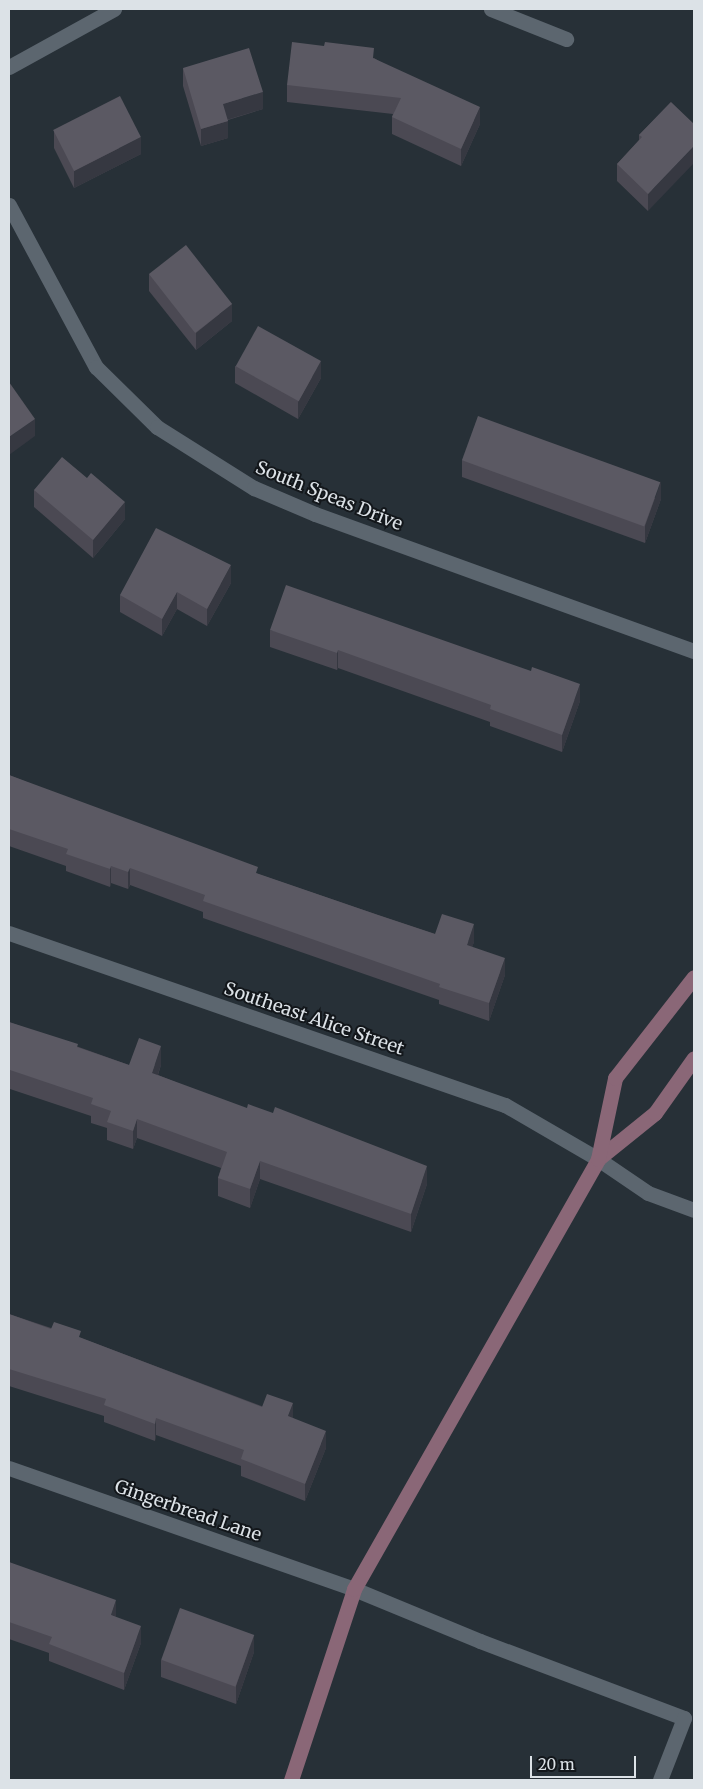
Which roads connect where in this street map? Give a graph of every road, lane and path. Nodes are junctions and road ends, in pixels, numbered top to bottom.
1 (114, 9) edge
2 (491, 9) edge
3 (566, 39) dead end
4 (9, 67) edge
5 (9, 205) edge
6 (694, 651) edge
7 (9, 932) edge
8 (694, 977) edge
9 (694, 1058) edge
10 (598, 1160) junction
11 (694, 1210) edge
12 (9, 1468) edge
13 (354, 1589) junction
14 (291, 1780) edge
15 (660, 1780) edge

1 - 4 street
2 - 3 street
5 - 6 street, South Speas Drive
7 - 10 street, Southeast Alice Street
8 - 10 main road
9 - 10 main road
10 - 11 street, Southeast Alice Street
10 - 13 main road
12 - 13 street, Gingerbread Lane
13 - 14 main road
13 - 15 street, Gingerbread Lane

